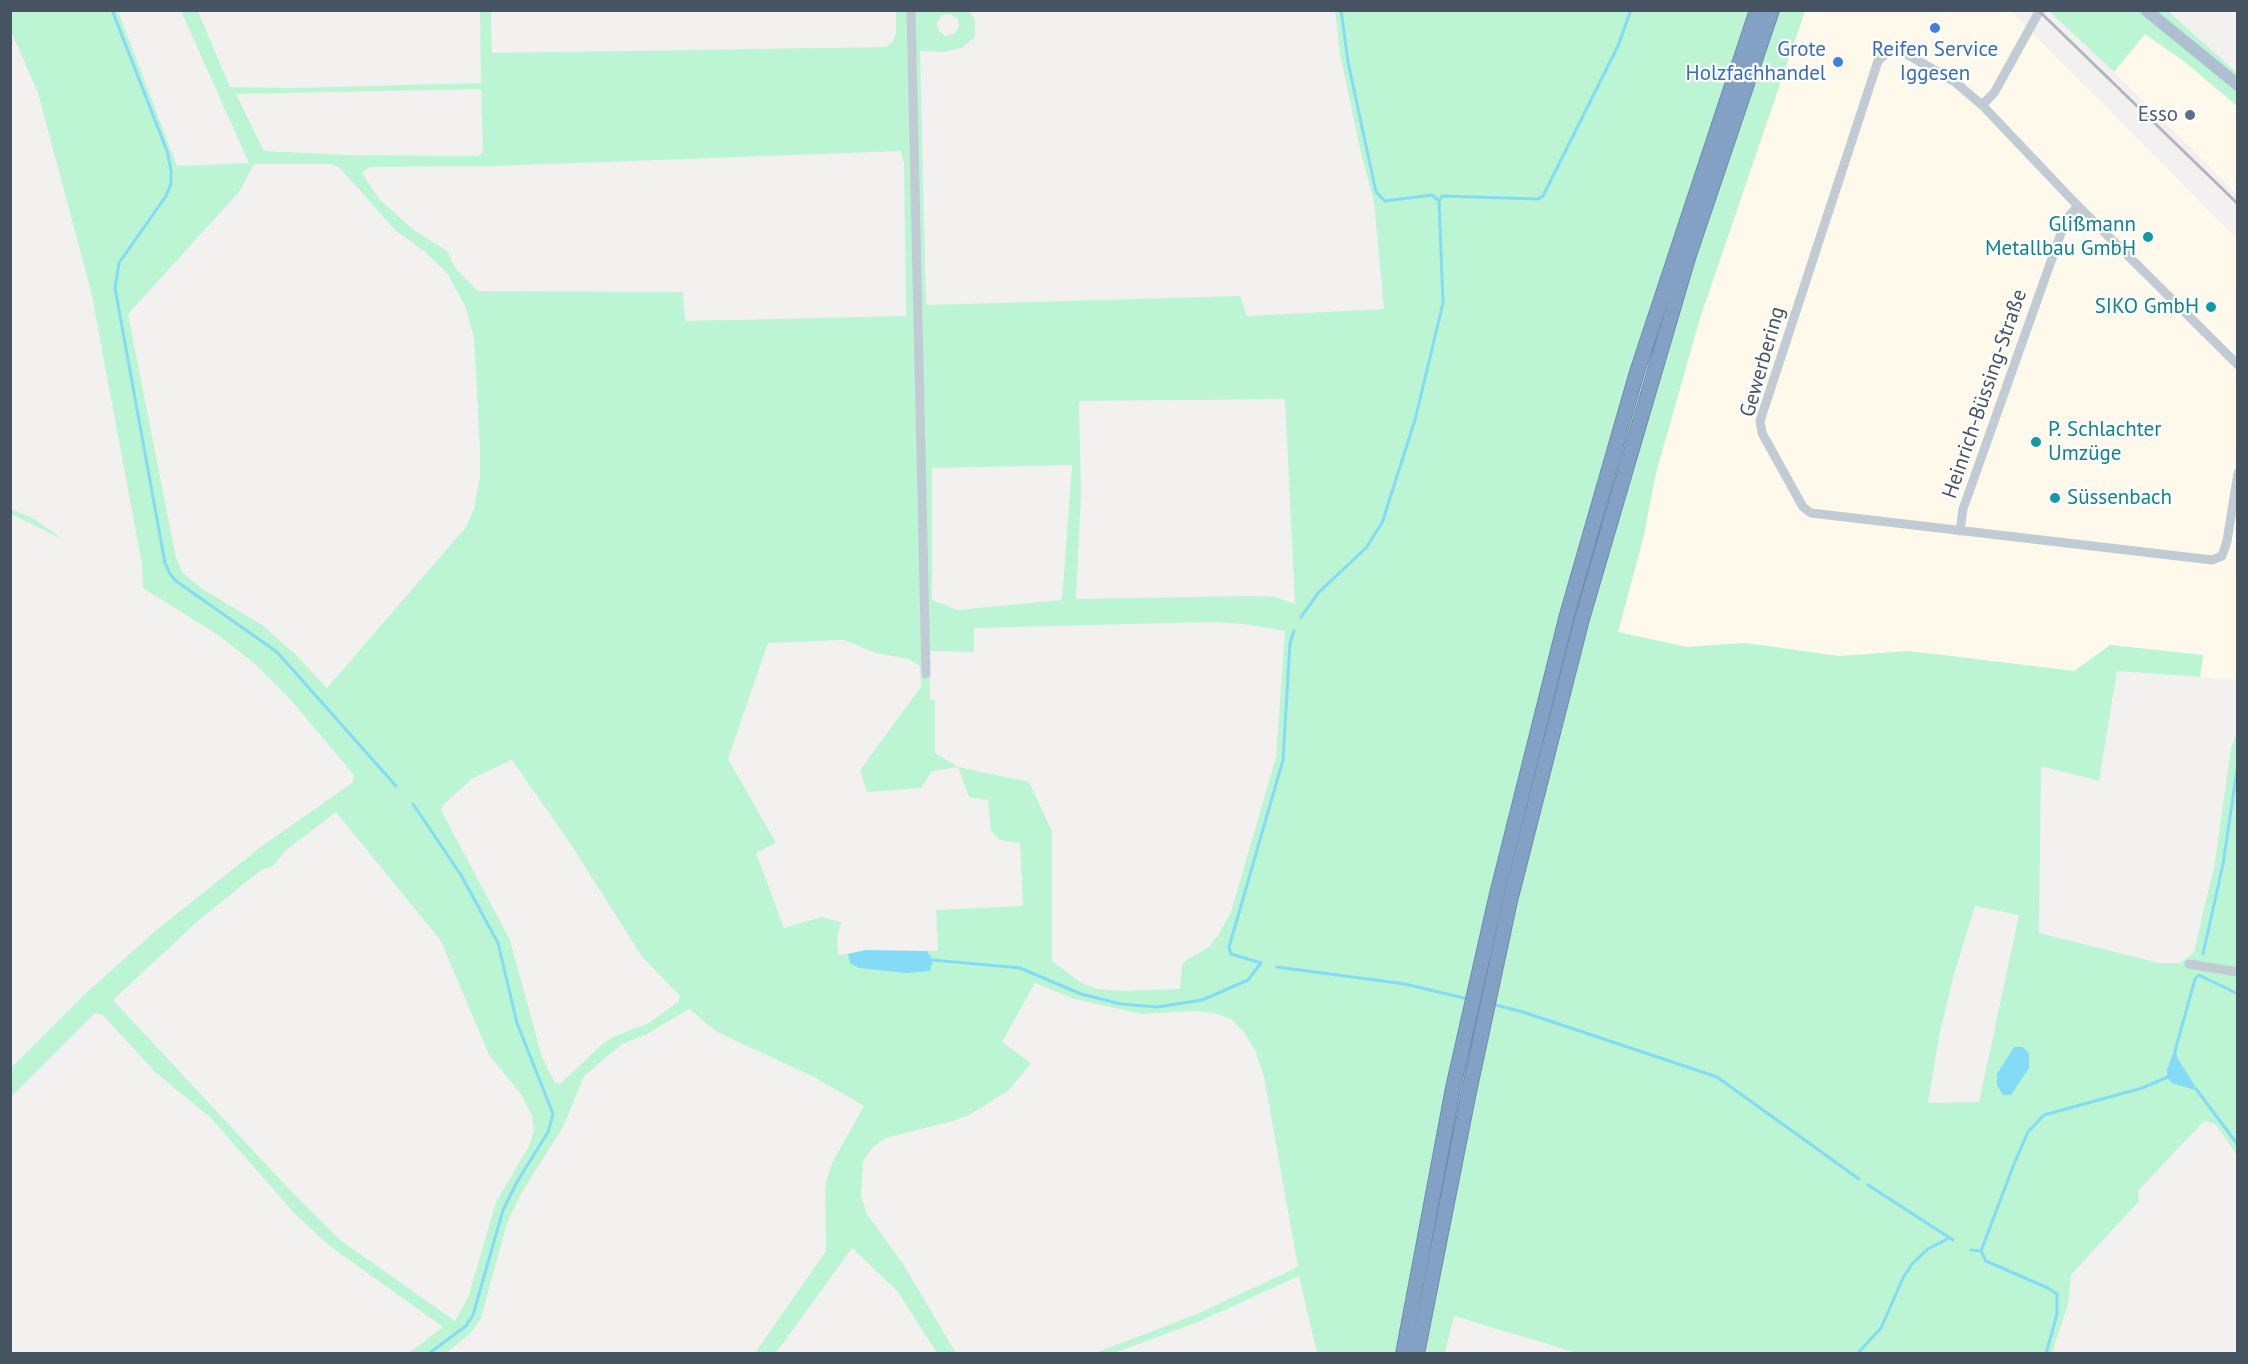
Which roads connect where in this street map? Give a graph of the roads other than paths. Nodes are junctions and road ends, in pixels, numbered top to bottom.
1 (911, 10) edge
2 (1757, 10) edge
3 (1772, 10) edge
4 (2040, 10) edge
5 (2146, 10) edge
6 (2238, 85) edge
7 (1982, 105) junction
8 (2078, 206) junction
9 (2238, 365) edge
10 (2238, 473) edge
11 (1960, 531) junction
12 (926, 674) dead end
13 (2189, 964) dead end
14 (2238, 972) edge
15 (1418, 1307) junction
16 (1403, 1353) edge
17 (1417, 1353) edge

1 - 12 street
2 - 15 highway
3 - 15 highway
4 - 7 street
5 - 6 main road
7 - 8 street, Gewerbering
7 - 11 street, Gewerbering
8 - 9 street, Gewerbering
8 - 11 street, Heinrich-Büssing-Straße
10 - 11 street, Gewerbering
13 - 14 street
15 - 16 highway
15 - 17 highway

